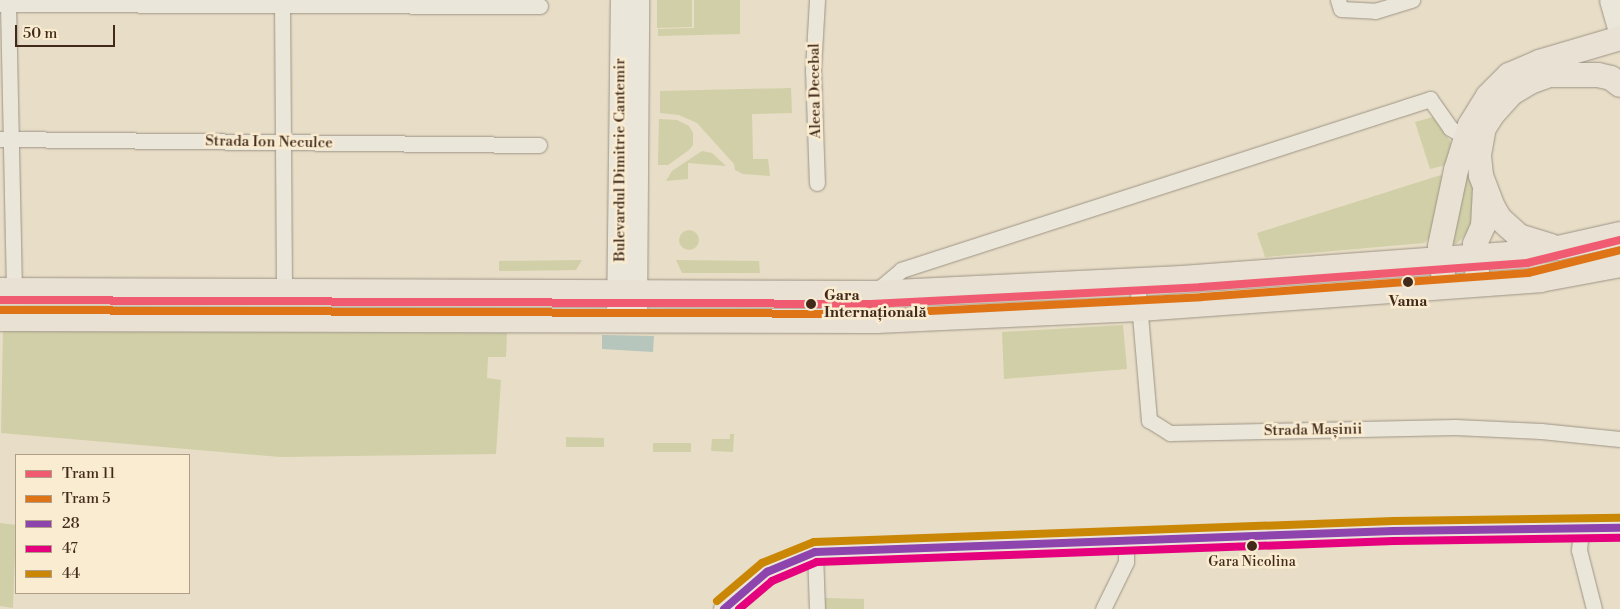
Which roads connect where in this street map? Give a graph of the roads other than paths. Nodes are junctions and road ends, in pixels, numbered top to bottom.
1 (621, 0) edge
2 (638, 0) edge
3 (817, 0) edge
4 (1338, 0) edge
5 (1412, 0) edge
6 (1610, 0) edge
7 (84, 1) edge
8 (282, 2) edge
9 (4, 4) edge
10 (540, 6) dead end
11 (1620, 37) edge
12 (1511, 84) junction
13 (1620, 85) edge
14 (1467, 138) junction
15 (5, 139) edge
16 (282, 142) junction
17 (539, 145) dead end
18 (817, 183) dead end
19 (1485, 190) junction
20 (1620, 234) edge
21 (1558, 248) junction
22 (1476, 256) junction
23 (1442, 259) junction
24 (1620, 265) edge
25 (1137, 280) junction
26 (1477, 285) junction
27 (1433, 288) junction
28 (7, 290) edge
29 (284, 290) junction
30 (874, 293) junction
31 (628, 294) junction
32 (1140, 309) junction
33 (0, 319) edge
34 (627, 320) junction
35 (1620, 439) edge
36 (1581, 528) junction
37 (1620, 528) edge
38 (1126, 543) junction
39 (815, 552) junction
40 (724, 609) edge
41 (817, 609) edge
42 (1103, 609) edge
43 (1594, 609) edge

1 - 31 street, Bulevardul Dimitrie Cantemir
2 - 31 street, Bulevardul Dimitrie Cantemir
3 - 18 street, Aleea Decebal
4 - 5 street
6 - 11 street
7 - 8 street
7 - 9 street
8 - 10 street
8 - 16 street
9 - 15 street
11 - 12 main road
12 - 13 main road
12 - 14 main road
12 - 19 main road
14 - 23 main road
14 - 30 street
15 - 16 street, Strada Ion Neculce
15 - 28 street
16 - 17 street, Strada Ion Neculce
16 - 29 street
19 - 21 main road
19 - 22 main road
20 - 21 main road
21 - 22 main road
22 - 23 main road
22 - 26 main road
23 - 25 main road
23 - 27 main road
24 - 26 main road
25 - 30 main road
25 - 32 street, Strada Mașinii
26 - 27 main road
27 - 32 main road
28 - 29 main road
29 - 31 main road
30 - 31 main road
31 - 34 street, Bulevardul Dimitrie Cantemir
32 - 34 main road
32 - 35 street, Strada Mașinii
33 - 34 main road
36 - 37 street
36 - 38 street
36 - 43 street
38 - 39 street
38 - 42 street
39 - 40 street
39 - 41 street

